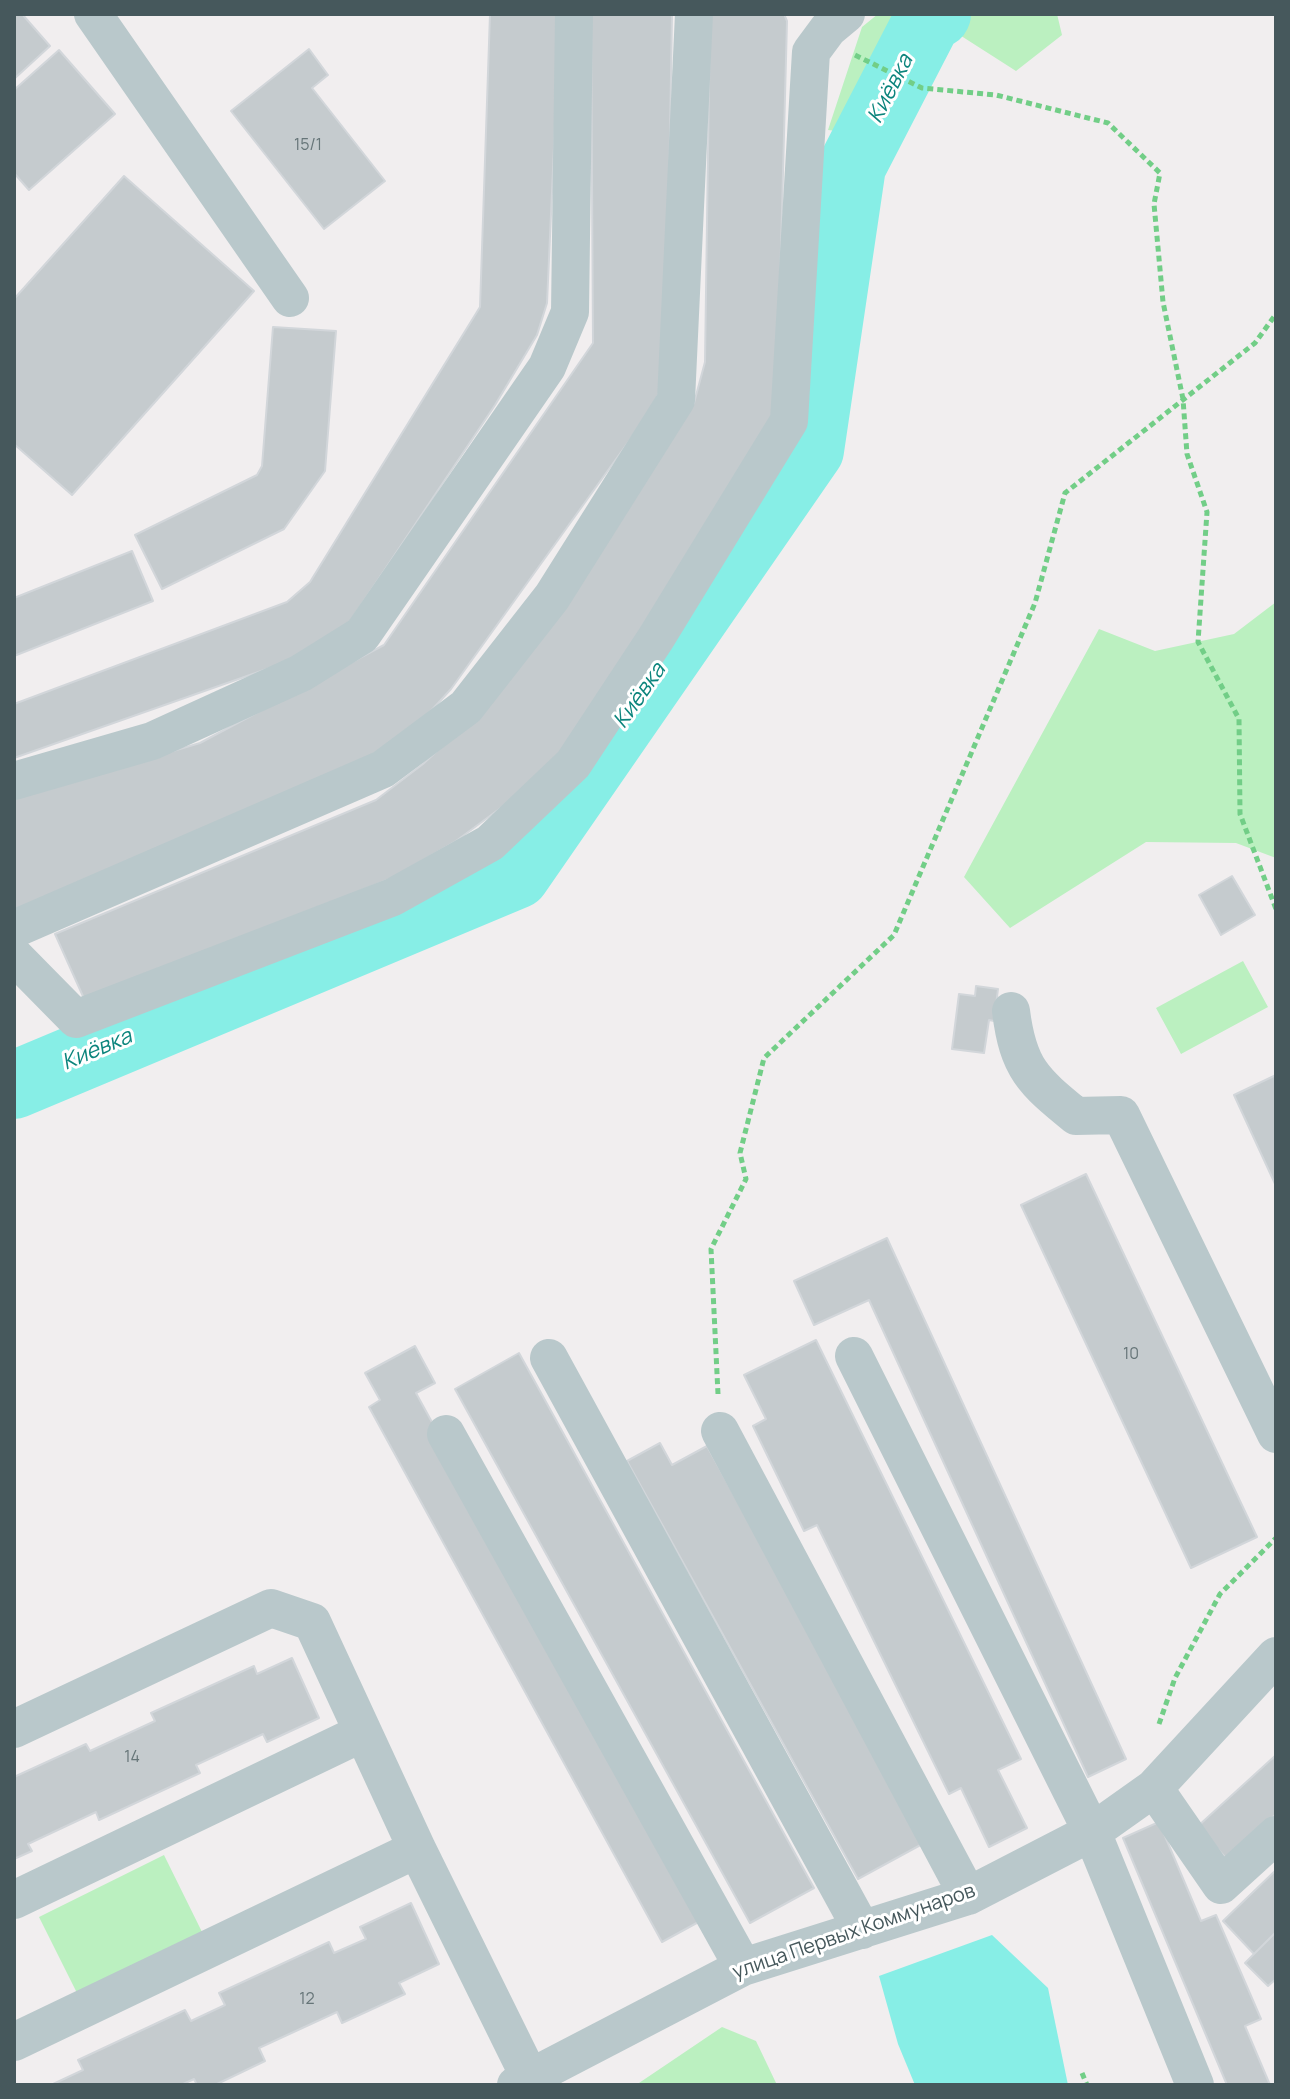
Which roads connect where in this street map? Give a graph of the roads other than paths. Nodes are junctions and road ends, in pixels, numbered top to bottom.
1 (93, 14) edge
2 (574, 14) edge
3 (694, 14) edge
4 (829, 19) edge
5 (290, 298) dead end
6 (14, 781) edge
7 (14, 929) edge
8 (14, 956) edge
9 (1011, 1011) dead end
10 (854, 1356) dead end
11 (549, 1358) dead end
12 (720, 1431) road end
13 (446, 1434) dead end
14 (1276, 1434) edge
15 (1276, 1656) edge
16 (14, 1729) edge
17 (362, 1733) junction
18 (1154, 1788) junction
19 (1092, 1832) junction
20 (1276, 1835) edge
21 (417, 1849) junction
22 (968, 1896) junction
23 (14, 1900) edge
24 (862, 1930) junction
25 (743, 1967) junction
26 (14, 2042) edge
27 (523, 2081) edge
28 (1195, 2085) edge

1 - 5 street
2 - 6 street
3 - 7 street
4 - 8 street
9 - 14 street
10 - 19 street
11 - 24 street
12 - 22 street
13 - 25 street
15 - 18 street, улица Первых Коммунаров
16 - 17 street
17 - 21 street
17 - 23 street
18 - 19 street, улица Первых Коммунаров
18 - 20 street
19 - 22 street, улица Первых Коммунаров
19 - 28 street
21 - 26 street
21 - 27 street
22 - 24 street, улица Первых Коммунаров
24 - 25 street, улица Первых Коммунаров
25 - 27 street, улица Первых Коммунаров

